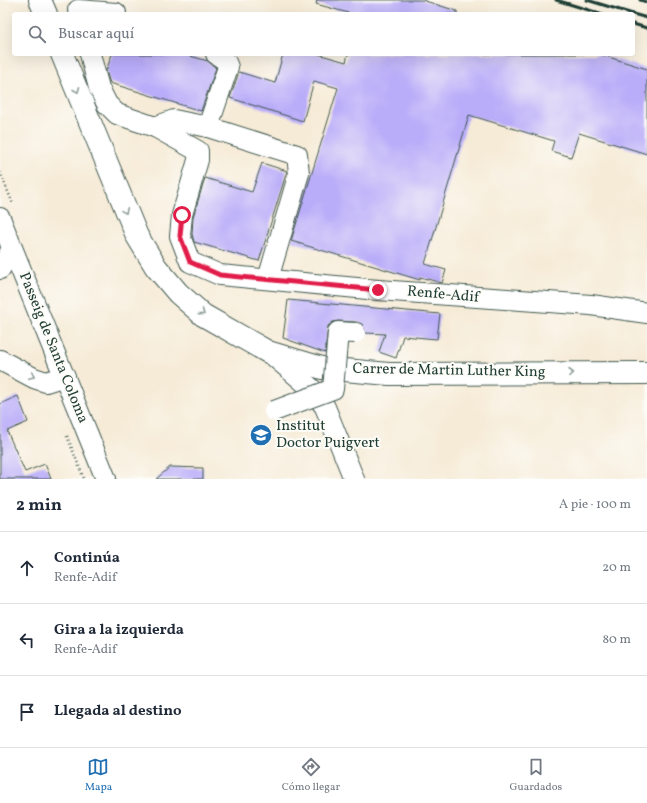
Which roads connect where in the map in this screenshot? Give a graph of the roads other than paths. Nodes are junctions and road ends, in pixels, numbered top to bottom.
1 (40, 0) edge
2 (77, 8) edge
3 (45, 12) edge
4 (108, 12) edge
5 (63, 56) edge
6 (91, 56) edge
7 (219, 56) edge
8 (155, 127) junction
9 (208, 127) junction
10 (1, 224) edge
11 (12, 249) junction
12 (0, 269) edge
13 (268, 279) junction
14 (647, 313) edge
15 (355, 333) dead end
16 (268, 352) junction
17 (0, 360) edge
18 (647, 373) edge
19 (65, 376) junction
20 (274, 411) dead end
21 (106, 479) edge
22 (354, 479) edge

1 - 3 main road
2 - 4 street
5 -> 16 main road, Carrer de Martin Luther King
6 - 8 street
7 - 9 street
8 - 9 street
8 - 13 street, Renfe-Adif
9 - 13 street
10 - 11 street, Passeig de Santa Coloma
11 - 12 street
11 - 19 street, Passeig de Santa Coloma
13 - 14 street, Renfe-Adif
15 - 20 street, bridge
16 -> 18 main road, Carrer de Martin Luther King
16 - 22 street
17 -> 19 street
19 - 21 street, Passeig de Santa Coloma

